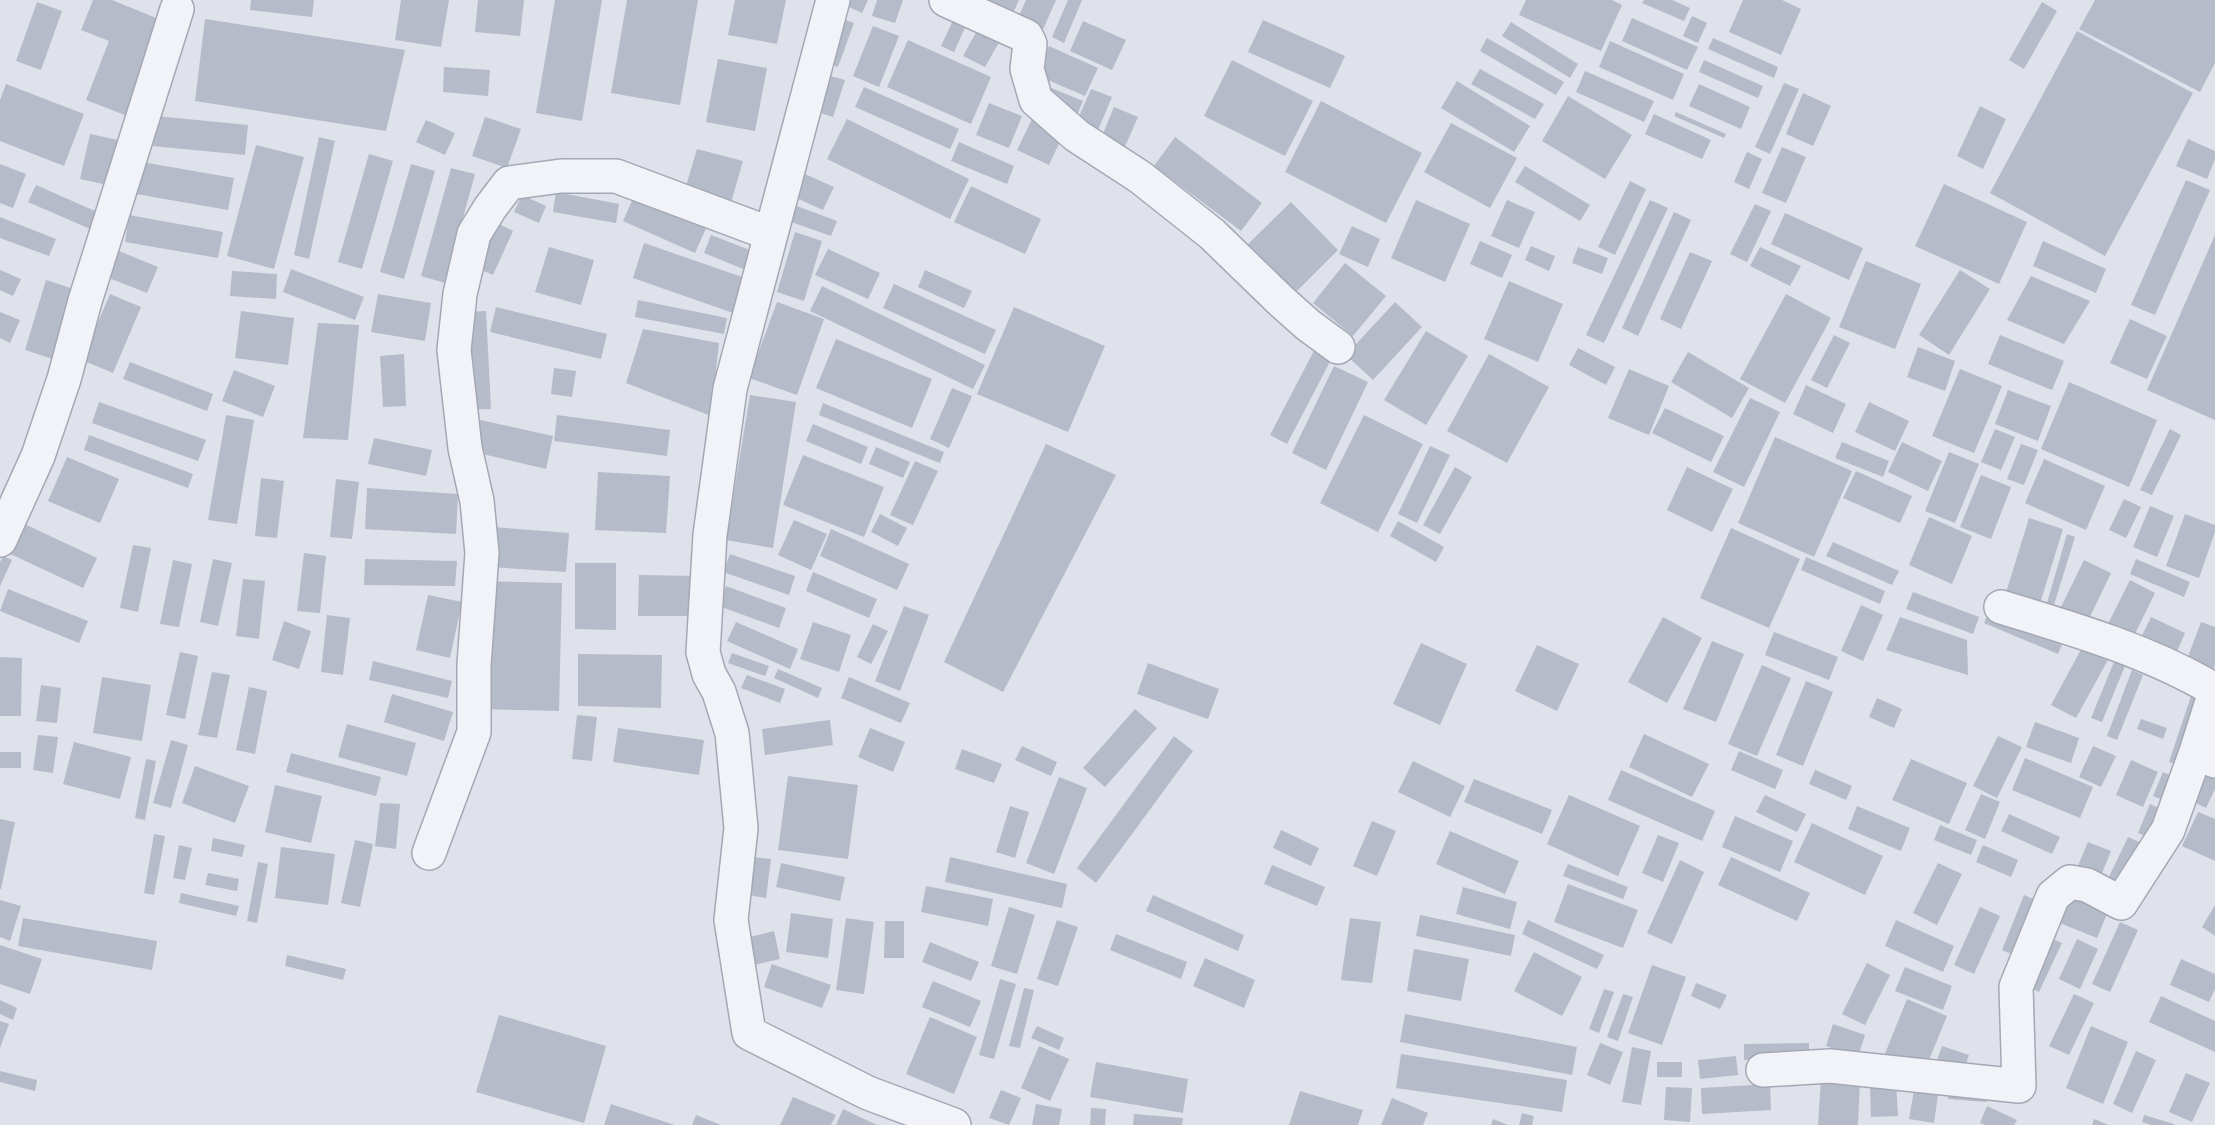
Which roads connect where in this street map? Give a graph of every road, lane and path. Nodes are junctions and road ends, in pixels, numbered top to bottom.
1 (833, 0) edge
2 (946, 0) edge
3 (177, 9) dead end
4 (771, 234) junction
5 (1338, 347) dead end
6 (0, 540) edge
7 (2001, 607) dead end
8 (2215, 691) edge
9 (2205, 757) edge
10 (429, 853) dead end
11 (1763, 1070) dead end
12 (954, 1125) edge

1 - 4 street
2 - 5 street
3 - 6 street
4 - 10 street
4 - 12 street
7 - 8 street
8 - 9 street
9 - 11 street

